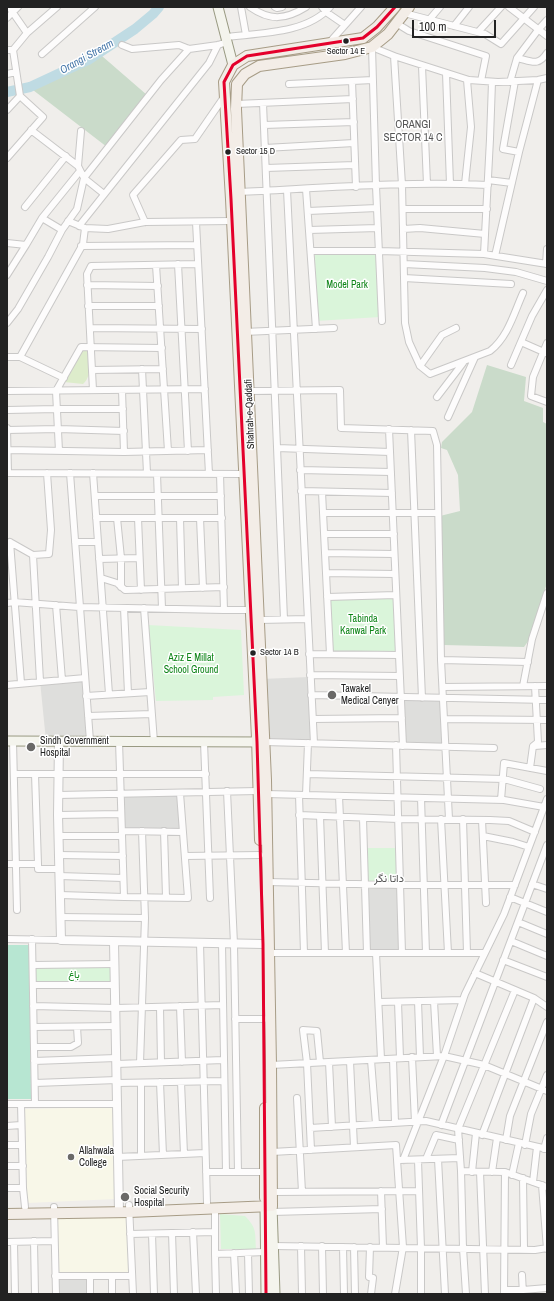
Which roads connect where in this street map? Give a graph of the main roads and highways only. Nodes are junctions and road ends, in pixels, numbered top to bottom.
1 (218, 7) edge
2 (395, 7) edge
3 (407, 10) edge
4 (233, 65) junction
5 (237, 198) junction
6 (241, 332) junction
7 (10, 741) edge
8 (260, 742) junction
9 (262, 792) junction
10 (266, 948) junction
11 (270, 1203) junction
12 (7, 1208) edge
13 (54, 1210) junction
14 (7, 1214) edge
15 (266, 1294) edge
16 (275, 1294) edge

1 - 4 main road
2 - 4 main road
3 - 5 main road, Shahrah-e-Qaddafi
4 - 5 main road, Shahrah-e-Qaddafi
5 - 6 main road, Shahrah-e-Qaddafi
5 - 6 main road, Shahrah-e-Qaddafi
6 - 8 main road, Shahrah-e-Qaddafi
6 - 8 main road, Shahrah-e-Qaddafi
7 - 8 main road
8 - 9 main road, Shahrah-e-Qaddafi
9 - 10 main road, Shahrah-e-Qaddafi
9 - 10 main road, Shahrah-e-Qaddafi
10 - 11 main road, Shahrah-e-Qaddafi
10 - 11 main road, Shahrah-e-Qaddafi
11 - 13 main road
11 - 15 main road
11 - 16 main road
12 - 13 main road
13 - 14 main road

